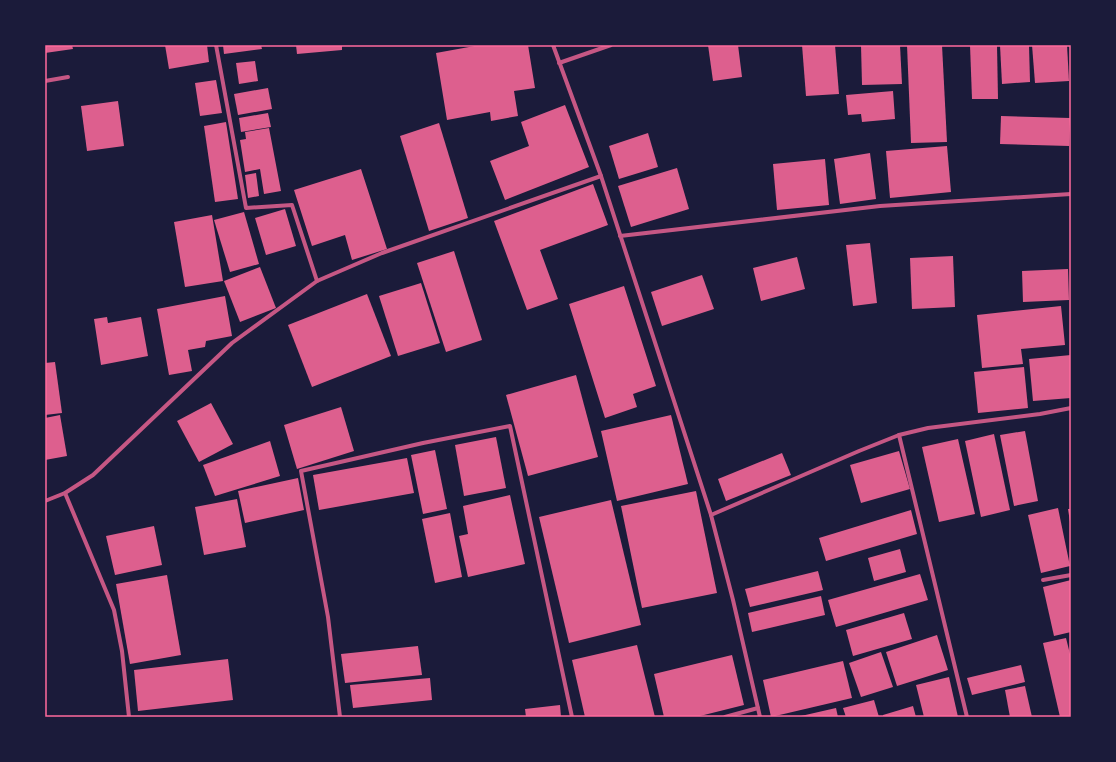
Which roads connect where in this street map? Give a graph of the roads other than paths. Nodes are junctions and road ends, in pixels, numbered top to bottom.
1 (216, 45) edge
2 (553, 45) edge
3 (611, 45) edge
4 (559, 63) junction
5 (68, 76) dead end
6 (45, 81) edge
7 (601, 176) junction
8 (1071, 194) edge
9 (620, 236) junction
10 (317, 281) junction
11 (1071, 408) edge
12 (899, 435) junction
13 (65, 493) junction
14 (45, 500) edge
15 (711, 515) junction
16 (1071, 575) edge
17 (1043, 580) dead end
18 (758, 708) junction
19 (129, 717) edge
20 (340, 717) edge
21 (572, 717) edge
22 (725, 717) edge
23 (760, 717) edge
24 (967, 717) edge

1 - 10 street
2 - 4 street
3 - 4 street
4 - 7 street
5 - 6 street
7 - 9 street
7 - 10 street
8 - 9 street
9 - 15 street
10 - 13 street
11 - 12 street
12 - 15 street
12 - 24 street
13 - 14 street
13 - 19 street
15 - 18 street
16 - 17 street
18 - 22 street
18 - 23 street
20 - 21 street

